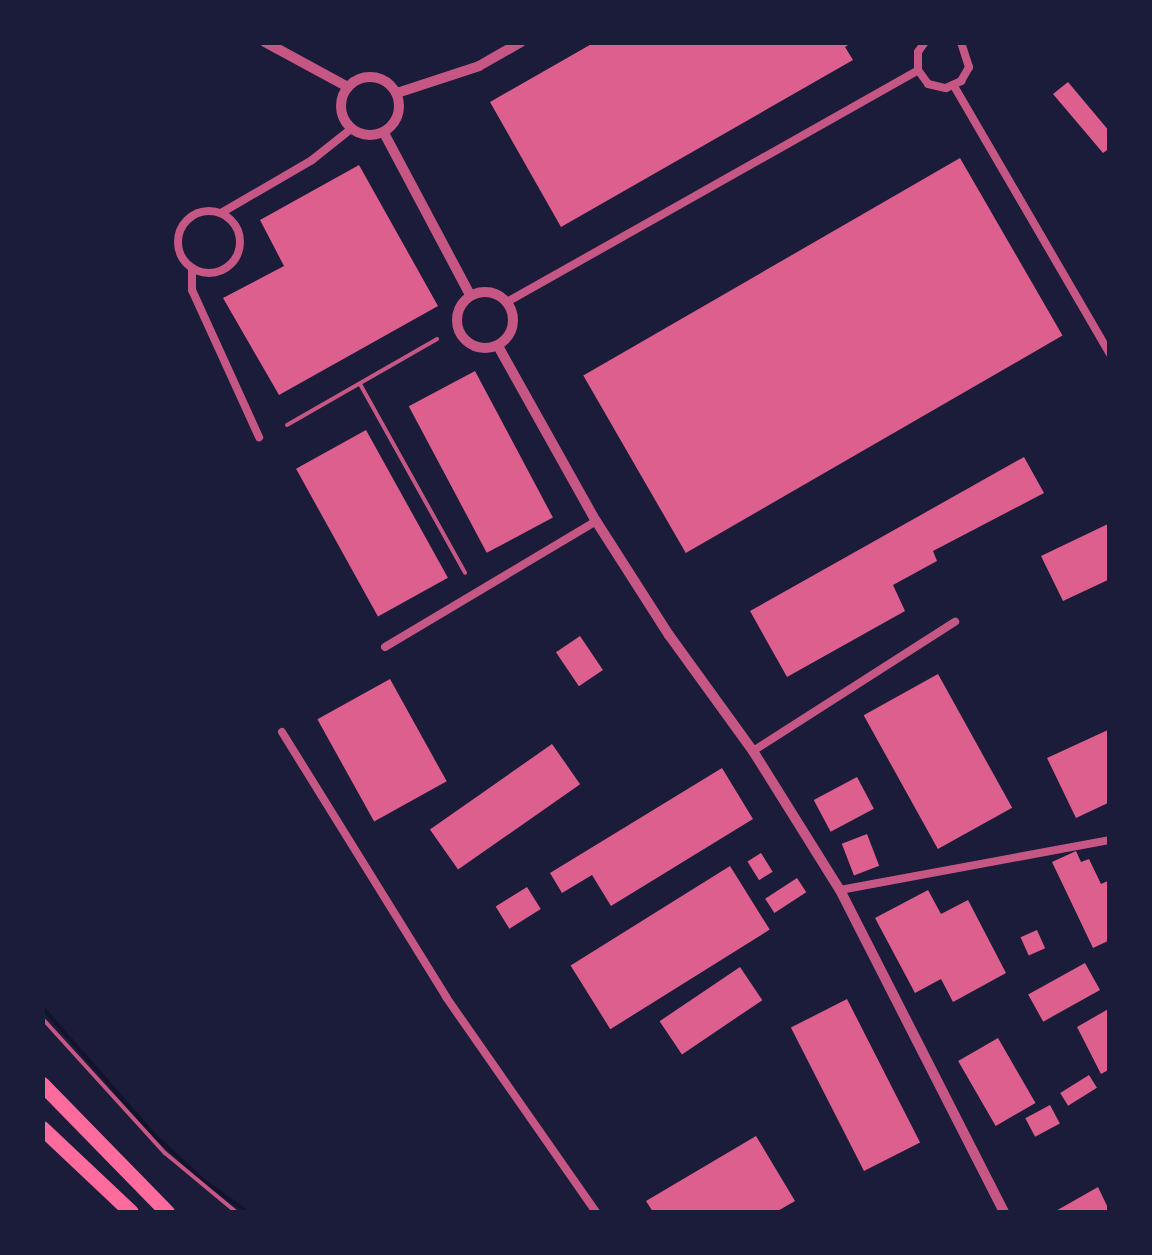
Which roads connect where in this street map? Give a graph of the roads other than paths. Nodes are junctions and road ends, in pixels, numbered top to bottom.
1 (265, 42) edge
2 (521, 42) edge
3 (925, 42) edge
4 (963, 43) edge
5 (918, 70) junction
6 (954, 86) junction
7 (348, 87) junction
8 (397, 93) junction
9 (351, 129) junction
10 (384, 133) junction
11 (221, 213) junction
12 (192, 268) junction
13 (470, 295) junction
14 (507, 302) junction
15 (438, 340) dead end
16 (498, 346) junction
17 (1110, 354) edge
18 (360, 384) junction
19 (287, 425) dead end
20 (259, 437) dead end
21 (596, 520) junction
22 (465, 572) dead end
23 (956, 622) dead end
24 (385, 646) dead end
25 (282, 732) dead end
26 (753, 751) junction
27 (1110, 840) edge
28 (840, 890) junction
29 (42, 1018) edge
30 (42, 1084) edge
31 (42, 1128) edge
32 (131, 1212) edge
33 (167, 1212) edge
34 (236, 1212) edge
35 (596, 1212) edge
36 (1004, 1212) edge

1 - 7 street
2 - 8 street
3 - 5 street
4 - 6 street
5 - 6 street
5 - 14 street
6 - 17 street
7 - 8 street
7 - 9 street
8 - 10 street
9 - 10 street
9 - 11 street
10 - 13 street
11 - 12 street
11 - 12 street
12 - 20 street
13 - 14 street
13 - 16 street
14 - 16 street
15 - 18 lane
16 - 21 street
18 - 19 lane
18 - 22 lane
21 - 24 street
21 - 26 street
23 - 26 street
25 - 35 street
26 - 28 street
27 - 28 street
28 - 36 street
29 - 34 lane
30 - 33 highway
31 - 32 highway

